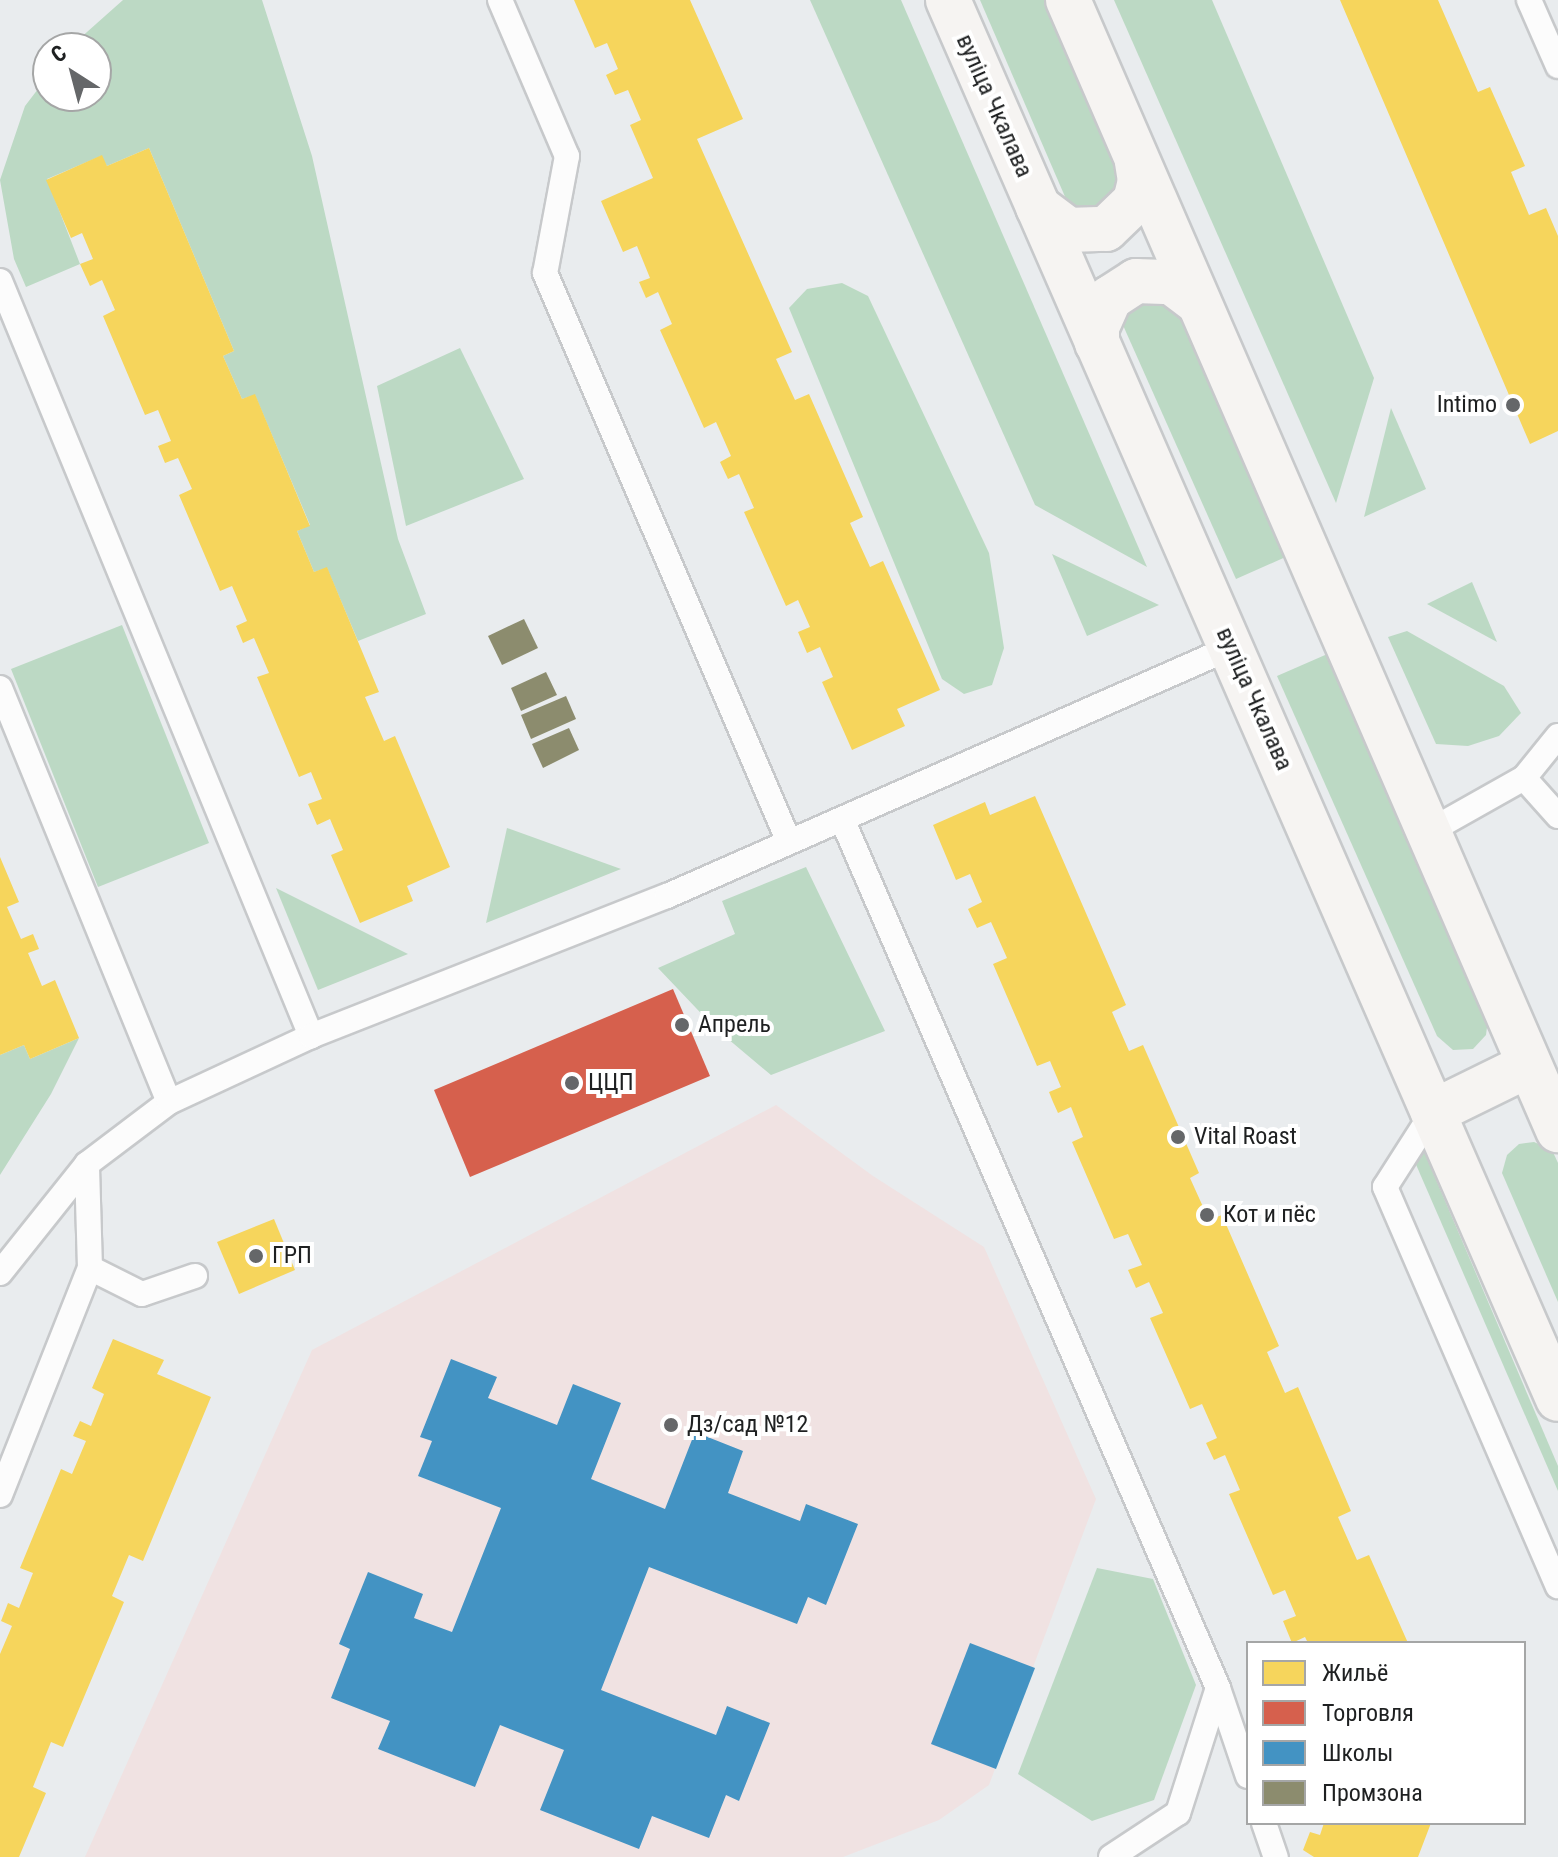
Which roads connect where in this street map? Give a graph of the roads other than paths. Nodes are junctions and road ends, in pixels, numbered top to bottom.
1 (500, 0) edge
2 (948, 0) edge
3 (1068, 0) edge
4 (1529, 0) edge
5 (1558, 66) edge
6 (1137, 161) junction
7 (1038, 207) junction
8 (0, 281) edge
9 (1198, 302) junction
10 (1097, 343) junction
11 (1232, 647) junction
12 (0, 688) edge
13 (1558, 736) edge
14 (1524, 778) junction
15 (1558, 816) edge
16 (842, 819) junction
17 (1428, 832) junction
18 (789, 842) junction
19 (311, 1036) junction
20 (1527, 1066) junction
21 (169, 1102) junction
22 (1433, 1112) junction
23 (1558, 1130) edge
24 (87, 1164) junction
25 (90, 1268) junction
26 (0, 1273) edge
27 (195, 1276) dead end
28 (1558, 1399) edge
29 (0, 1495) edge
30 (1558, 1586) edge
31 (1218, 1688) junction
32 (1246, 1770) edge
33 (1265, 1825) edge
34 (1111, 1857) edge
35 (1276, 1857) edge

1 - 18 lane
2 - 7 main road, вуліца Чкалава
3 - 6 main road
4 - 5 lane
6 - 7 main road
6 - 9 main road
7 - 10 main road, вуліца Чкалава
8 - 19 lane
9 - 10 main road
9 - 17 main road
10 - 11 main road, вуліца Чкалава
11 - 16 lane
11 - 22 main road, вуліца Чкалава
12 - 21 lane
13 - 14 lane
14 - 15 lane
14 - 17 lane
16 - 18 lane
16 - 31 lane
17 - 20 main road
18 - 19 lane
19 - 21 lane
20 - 22 main road
20 - 23 main road
21 - 24 lane
22 - 28 main road, вуліца Чкалава
22 - 30 lane
24 - 25 lane
24 - 26 lane
25 - 27 lane
25 - 29 lane
31 - 32 lane
31 - 34 lane
33 - 35 lane

